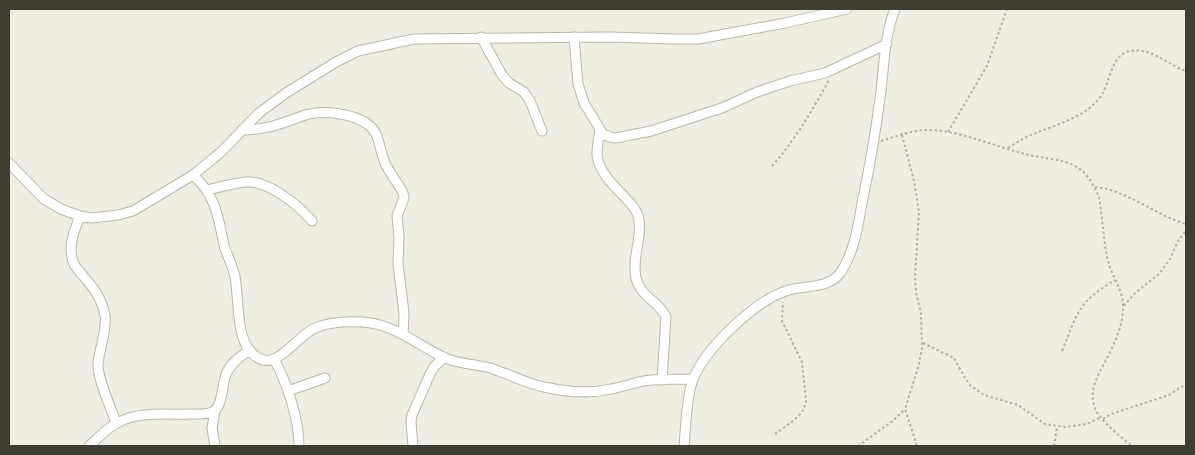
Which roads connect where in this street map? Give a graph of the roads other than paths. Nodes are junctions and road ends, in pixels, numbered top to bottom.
1 (847, 9) edge
2 (895, 9) edge
3 (481, 37) junction
4 (574, 37) junction
5 (887, 44) junction
6 (242, 130) junction
7 (542, 130) dead end
8 (600, 130) junction
9 (9, 162) edge
10 (193, 175) junction
11 (208, 190) junction
12 (80, 216) junction
13 (312, 221) dead end
14 (403, 334) junction
15 (250, 350) junction
16 (444, 357) junction
17 (274, 359) junction
18 (326, 378) dead end
19 (662, 380) junction
20 (694, 380) junction
21 (288, 391) junction
22 (215, 411) junction
23 (116, 423) junction
24 (89, 446) edge
25 (215, 446) edge
26 (299, 446) edge
27 (413, 446) edge
28 (684, 446) edge

1 - 4 street
2 - 5 street
3 - 4 street
3 - 6 street
3 - 7 street
4 - 8 street
5 - 8 street
5 - 20 street
6 - 10 street
6 - 14 street
8 - 19 street
9 - 12 street
10 - 11 street
10 - 12 street
11 - 13 street
11 - 15 street
12 - 23 street
14 - 16 street
14 - 17 street
15 - 17 street
15 - 22 street
16 - 19 street
16 - 27 street
17 - 21 street
18 - 21 street
19 - 20 street
20 - 28 street
21 - 26 street
22 - 23 street
22 - 25 street
23 - 24 street

